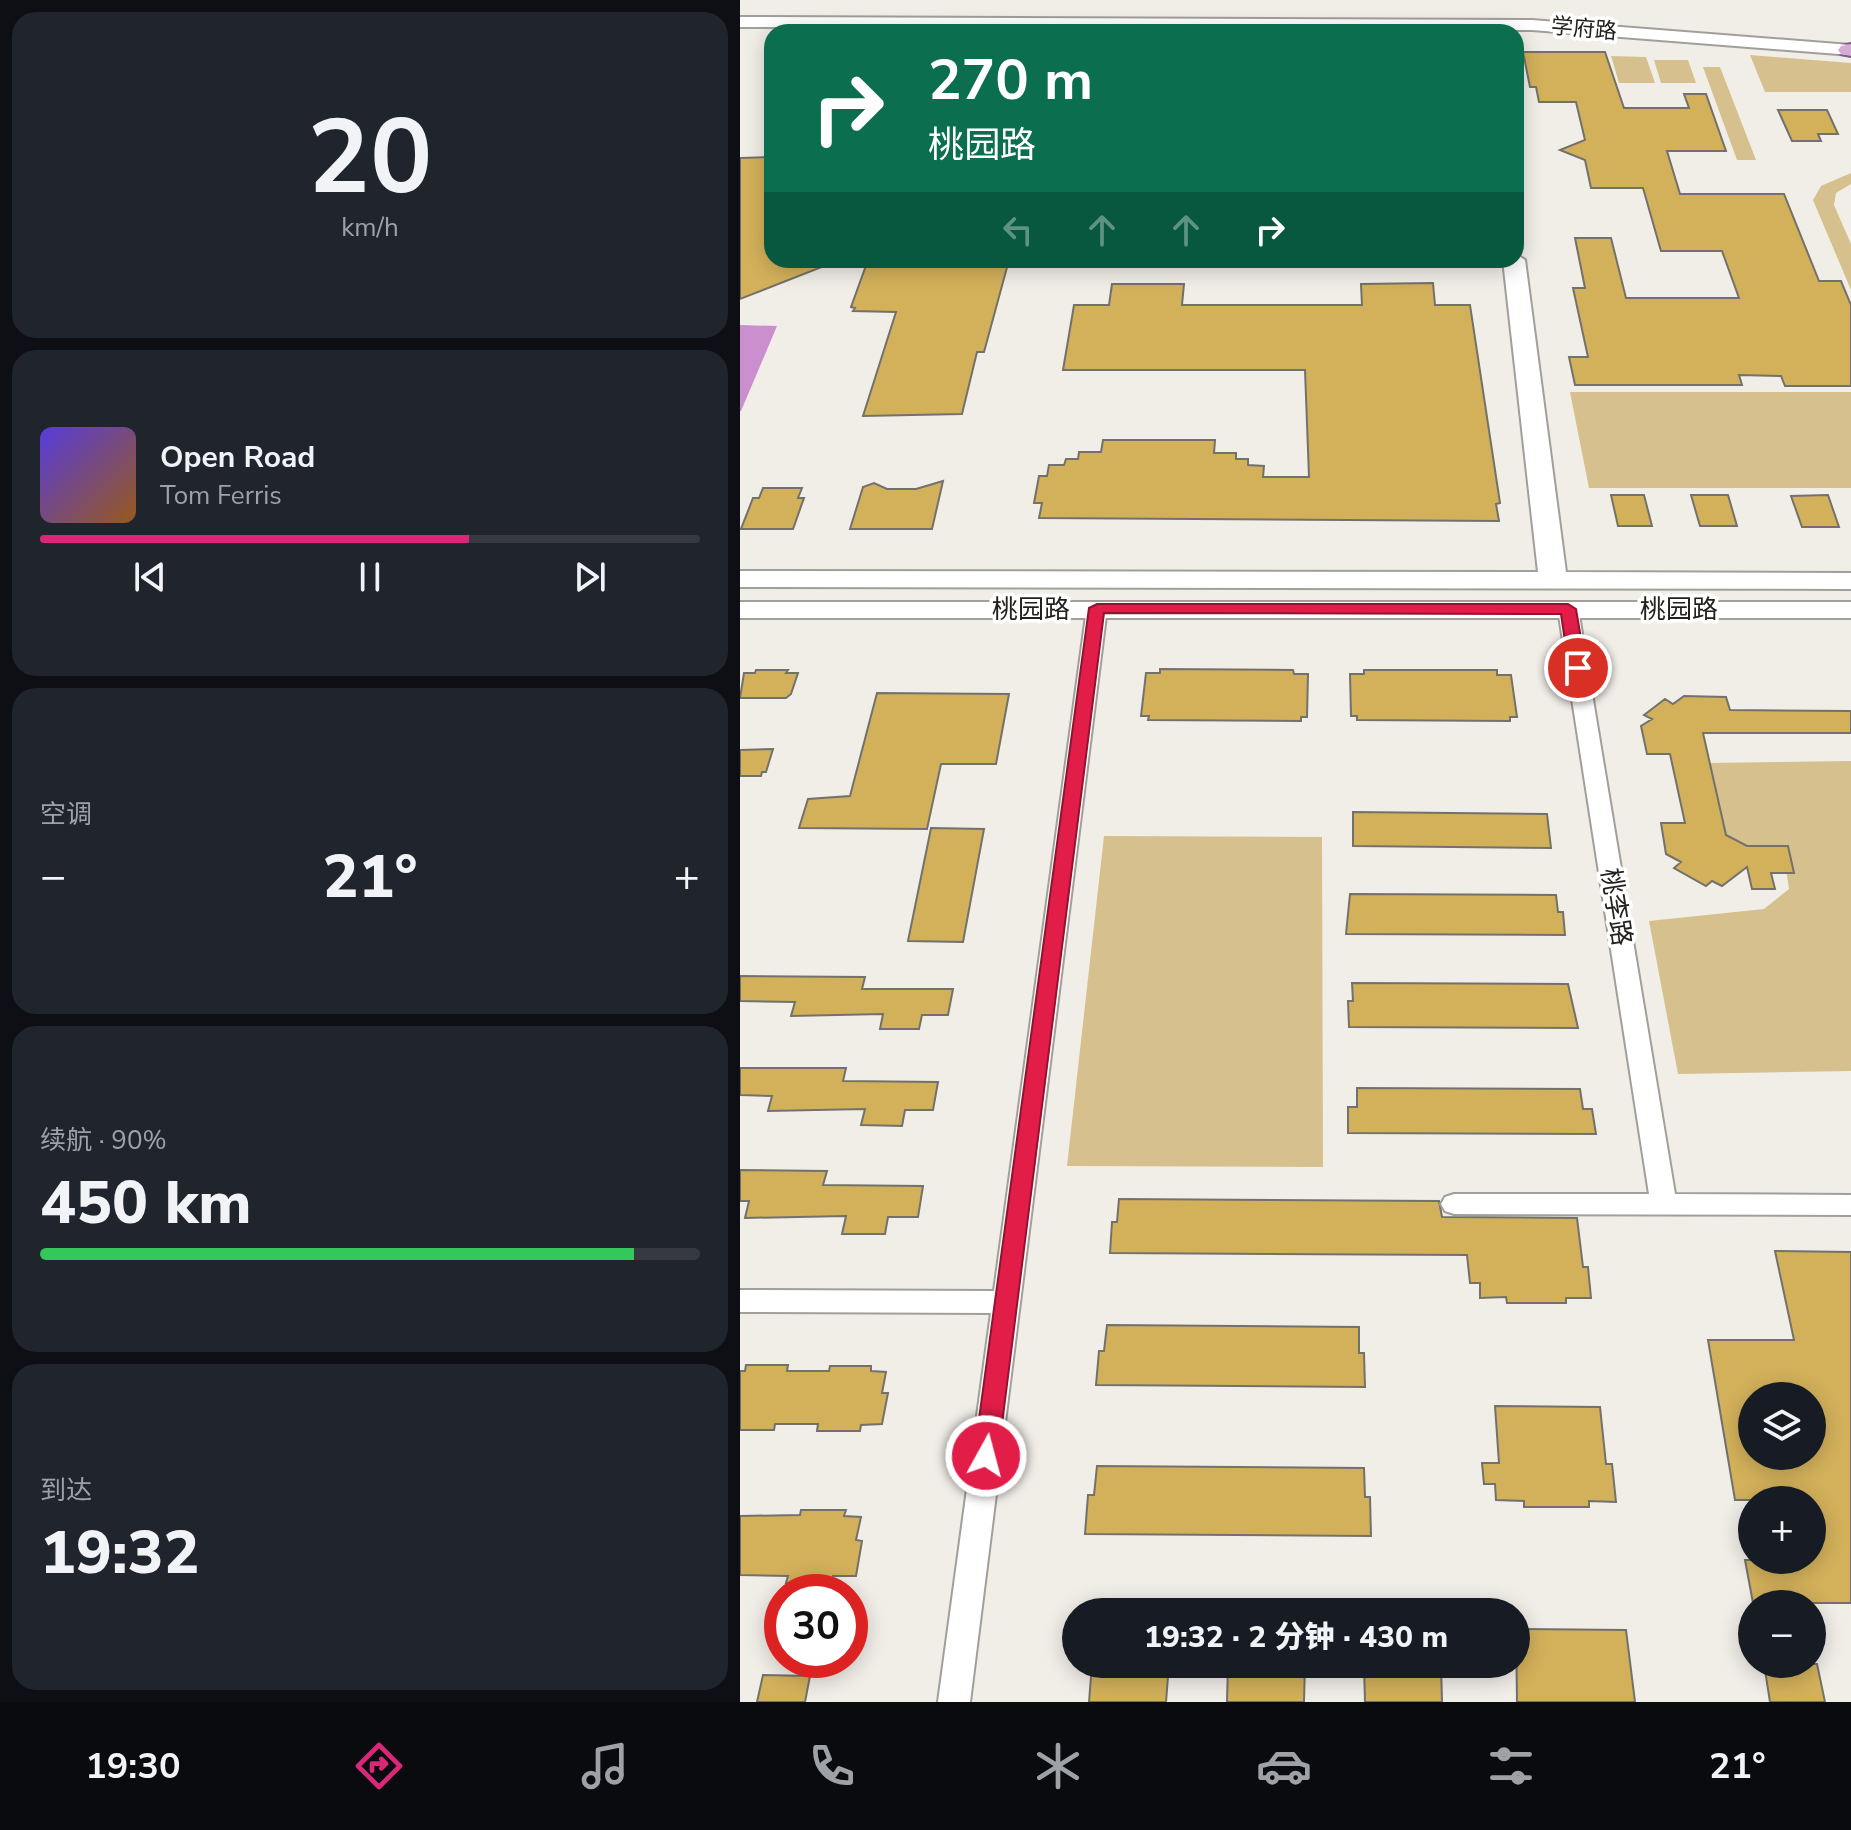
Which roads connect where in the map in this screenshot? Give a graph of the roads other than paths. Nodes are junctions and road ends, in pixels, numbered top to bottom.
1 (748, 0) edge
2 (740, 11) edge
3 (740, 19) edge
4 (1362, 24) edge
5 (1524, 25) edge
6 (1850, 48) edge
7 (1515, 268) edge
8 (740, 579) edge
9 (1553, 581) junction
10 (1851, 581) edge
11 (1097, 608) junction
12 (1568, 609) junction
13 (740, 610) edge
14 (1851, 610) edge
15 (1454, 1204) dead end
16 (1664, 1205) junction
17 (1851, 1205) edge
18 (740, 1301) edge
19 (1006, 1302) junction
20 (954, 1702) edge

1 - 2 main road
3 - 4 main road, 学府路
5 - 6 main road, 学府路
7 - 9 main road
8 - 9 main road, 桃园路
9 - 10 main road, 桃园路
11 - 12 main road, 桃园路
11 - 13 main road, 桃园路
11 - 19 street
12 - 14 main road, 桃园路
12 - 16 street, 桃李路
15 - 16 street
16 - 17 street
18 - 19 street
19 - 20 street

